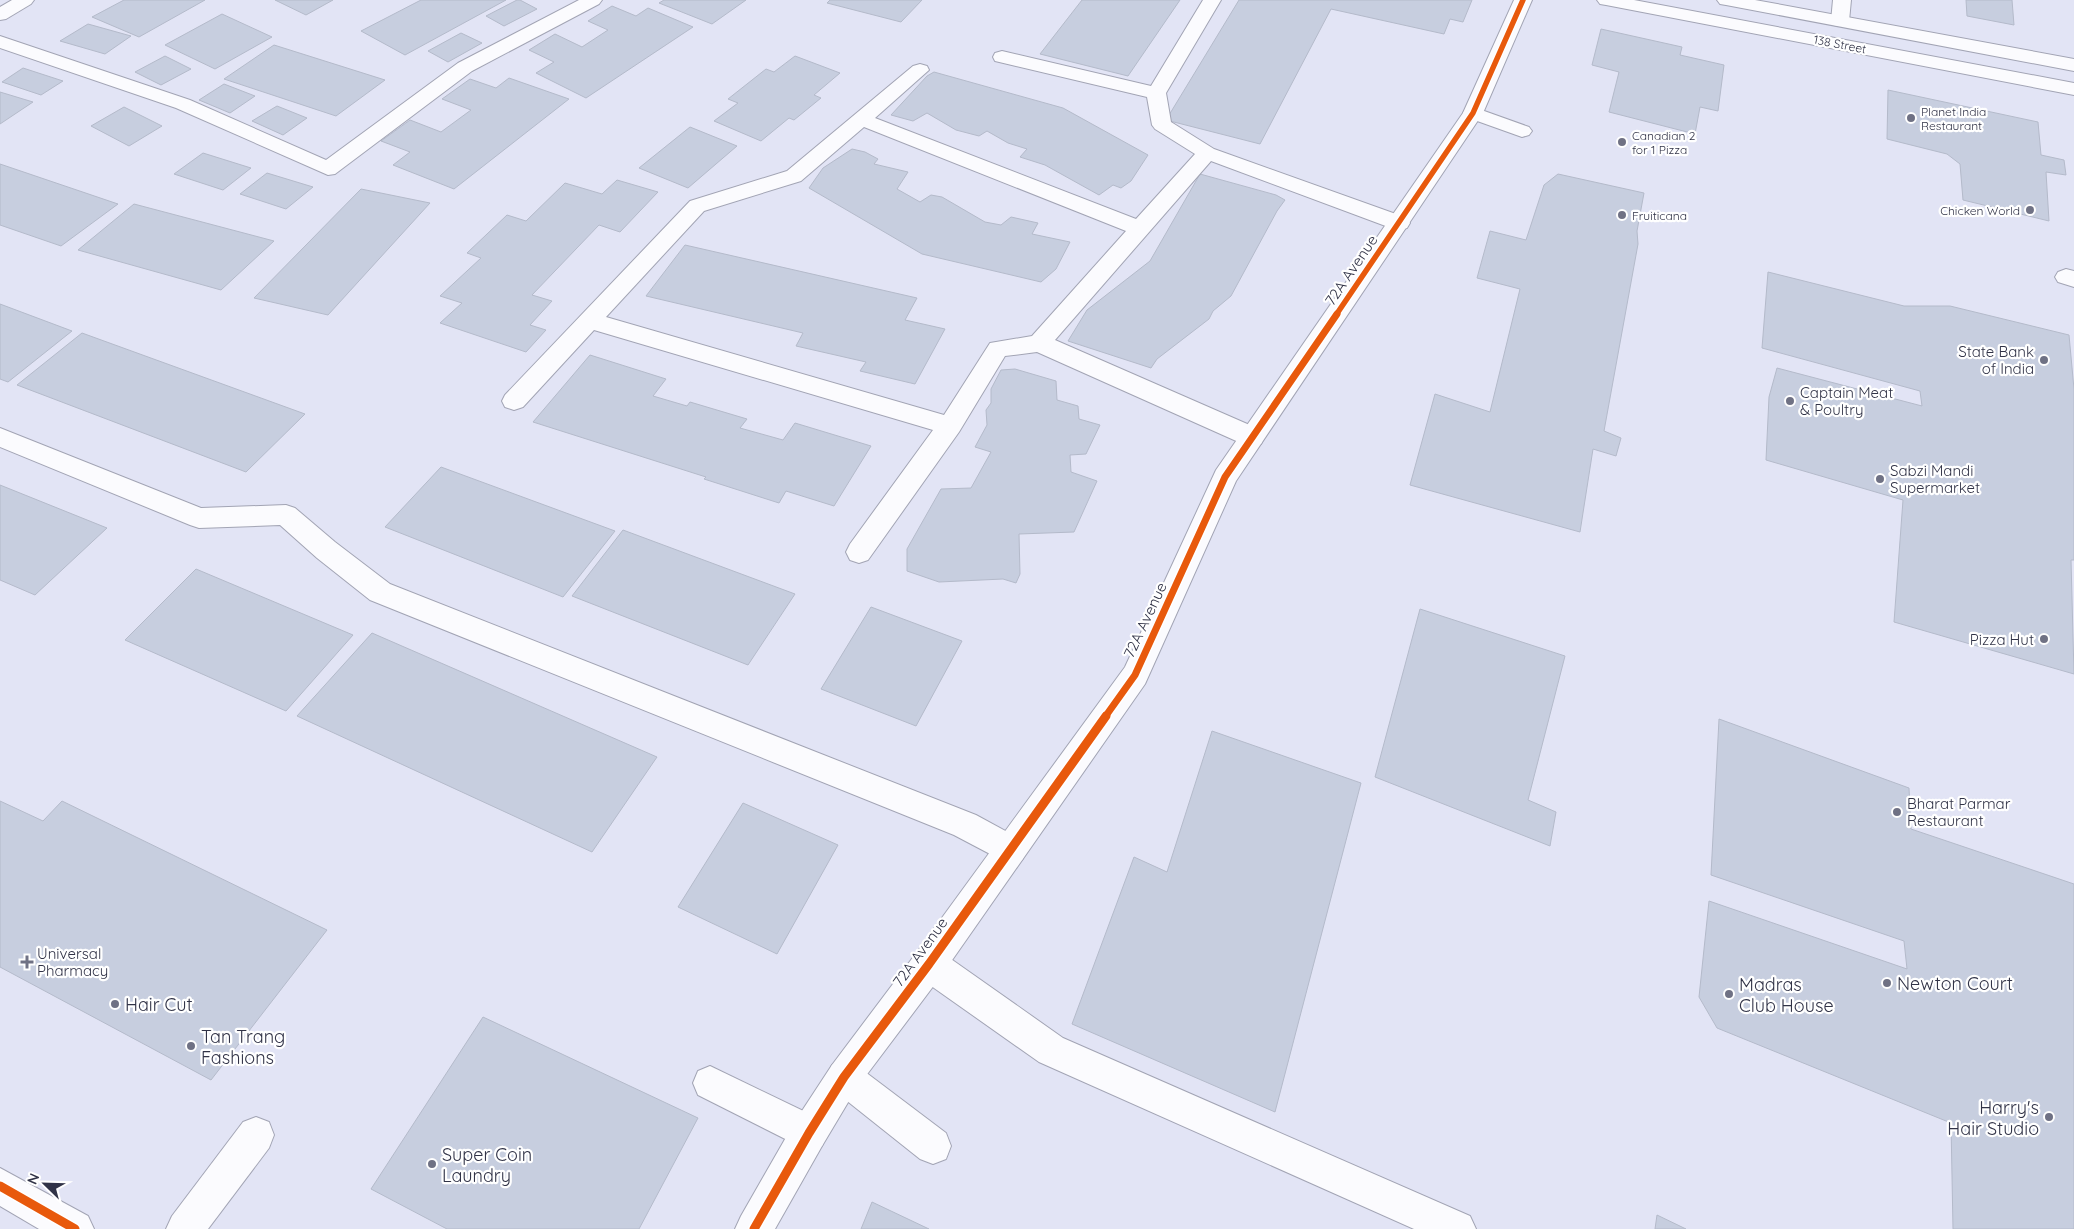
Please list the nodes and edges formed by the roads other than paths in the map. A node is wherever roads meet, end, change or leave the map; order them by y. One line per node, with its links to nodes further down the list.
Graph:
1 (26, 0): 8 (street)
2 (593, 0): 10 (street)
3 (1212, 0): 15 (street)
4 (1522, 0): 16 (street, 72A Avenue)
5 (1606, 0): 14 (street, 138 Street)
6 (1726, 0): 9 (street, 138 Street)
7 (1842, 0): 9 (street)
8 (0, 16)
9 (1840, 21): 12 (street, 138 Street)
10 (0, 42)
11 (1002, 57): 15 (street)
12 (2074, 65)
13 (920, 70): 17 (street)
14 (2074, 88)
15 (1156, 93): 19 (street)
16 (1474, 112): 18 (street); 20 (street, 72A Avenue)
17 (861, 119): 21 (street); 22 (street)
18 (1522, 131)
19 (1208, 153): 20 (street); 21 (street)
20 (1398, 223): 27 (street, 72A Avenue)
21 (1141, 229): 23 (street)
22 (588, 320): 24 (street); 25 (street)
23 (1039, 343): 25 (street); 27 (street)
24 (514, 401)
25 (950, 426): 28 (street)
26 (0, 437): 29 (street)
27 (1252, 437): 29 (street, 72A Avenue)
28 (859, 552)
29 (1011, 850): 30 (street, 72A Avenue)
30 (929, 964): 31 (street, 72A Avenue); 40 (street)
31 (844, 1077): 33 (street, 72A Avenue); 35 (street)
32 (710, 1083): 33 (street)
33 (809, 1133): 39 (street, 72A Avenue)
34 (256, 1135): 38 (street)
35 (933, 1146)
36 (0, 1186): 37 (street)
37 (75, 1229)
38 (185, 1229)
39 (754, 1229)
40 (1457, 1229)

